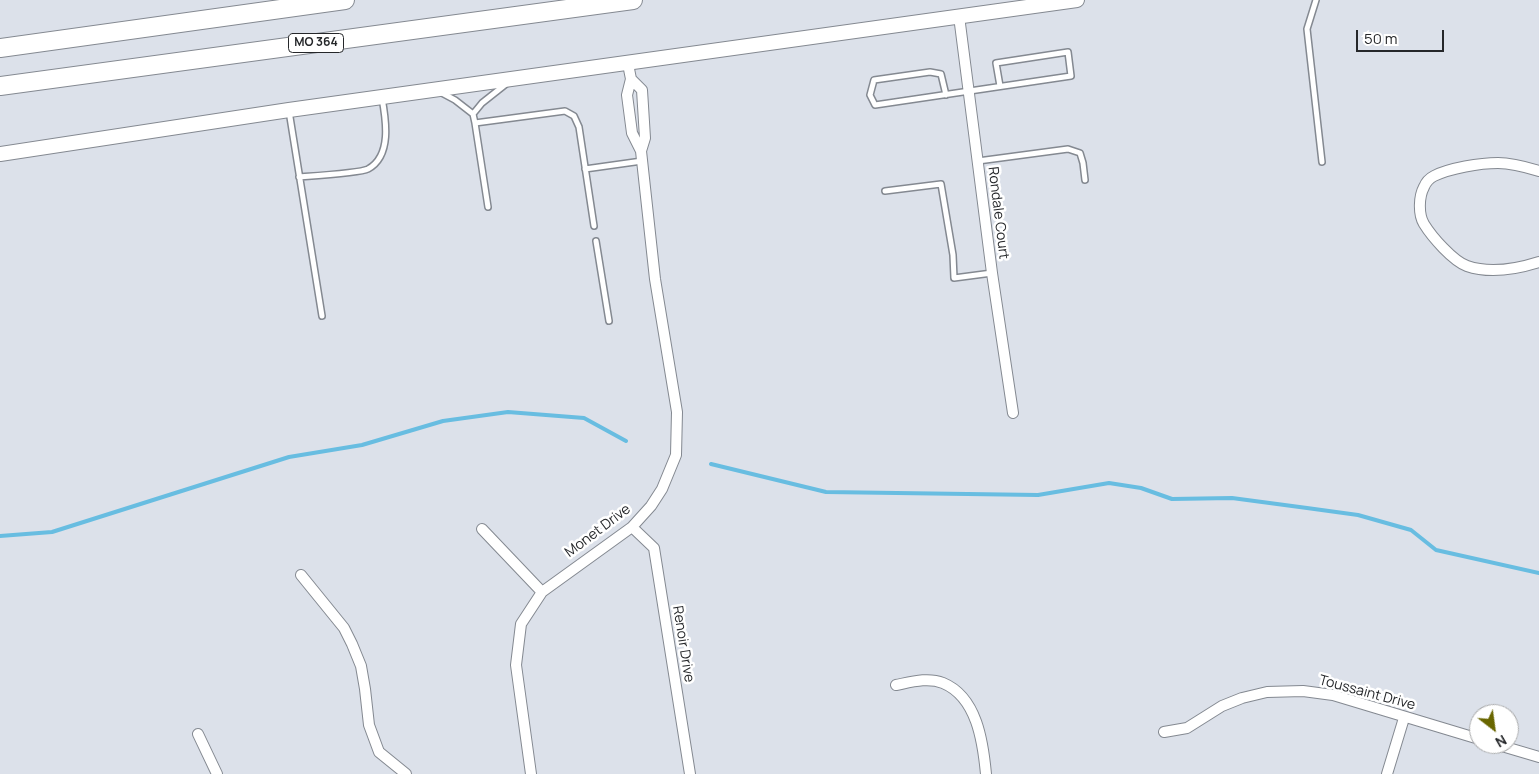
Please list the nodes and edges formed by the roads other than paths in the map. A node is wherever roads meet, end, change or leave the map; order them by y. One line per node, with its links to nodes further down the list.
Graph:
1 (345, 0): 6 (highway)
2 (632, 0): 10 (highway, MO 364)
3 (1077, 0): 5 (main road)
4 (1316, 0): 22 (lane)
5 (959, 16): 7 (main road); 13 (street, Rondale Court)
6 (0, 48)
7 (628, 64): 8 (street, Monet Drive); 9 (main road)
8 (631, 79): 20 (street, Monet Drive); 20 (street, Monet Drive)
9 (511, 80): 12 (main road); 17 (lane)
10 (0, 86)
11 (1000, 86): 11 (lane); 13 (lane)
12 (436, 90): 15 (main road); 17 (lane)
13 (968, 91): 14 (lane); 21 (street, Rondale Court)
14 (946, 95): 14 (lane)
15 (382, 98): 16 (main road); 25 (lane)
16 (289, 110): 19 (main road); 25 (lane)
17 (474, 114): 18 (lane)
18 (475, 123): 23 (lane); 28 (lane)
19 (0, 154)
20 (641, 156): 23 (lane); 36 (street, Monet Drive)
21 (978, 162): 26 (lane); 32 (street, Rondale Court)
22 (1322, 162)
23 (585, 169): 29 (lane)
24 (1539, 171): 31 (street)
25 (299, 177): 33 (lane)
26 (1085, 180)
27 (885, 191): 32 (lane)
28 (488, 207)
29 (594, 226)
30 (596, 241): 34 (lane)
31 (1539, 262)
32 (992, 273): 35 (street, Rondale Court)
33 (322, 316)
34 (608, 321)
35 (1013, 413)
36 (632, 527): 39 (street, Monet Drive); 50 (street, Renoir Drive)
37 (482, 529): 39 (street)
38 (301, 575): 48 (street)
39 (542, 592): 49 (street, Monet Drive)
40 (896, 685): 51 (street)
41 (1404, 718): 42 (street, Toussaint Drive); 44 (street, Toussaint Drive); 52 (street)
42 (1164, 732)
43 (198, 734): 47 (street)
44 (1469, 737)
45 (1519, 751): 46 (street)
46 (1539, 757)
47 (217, 774)
48 (406, 774)
49 (531, 774)
50 (690, 774)
51 (986, 774)
52 (1387, 774)

